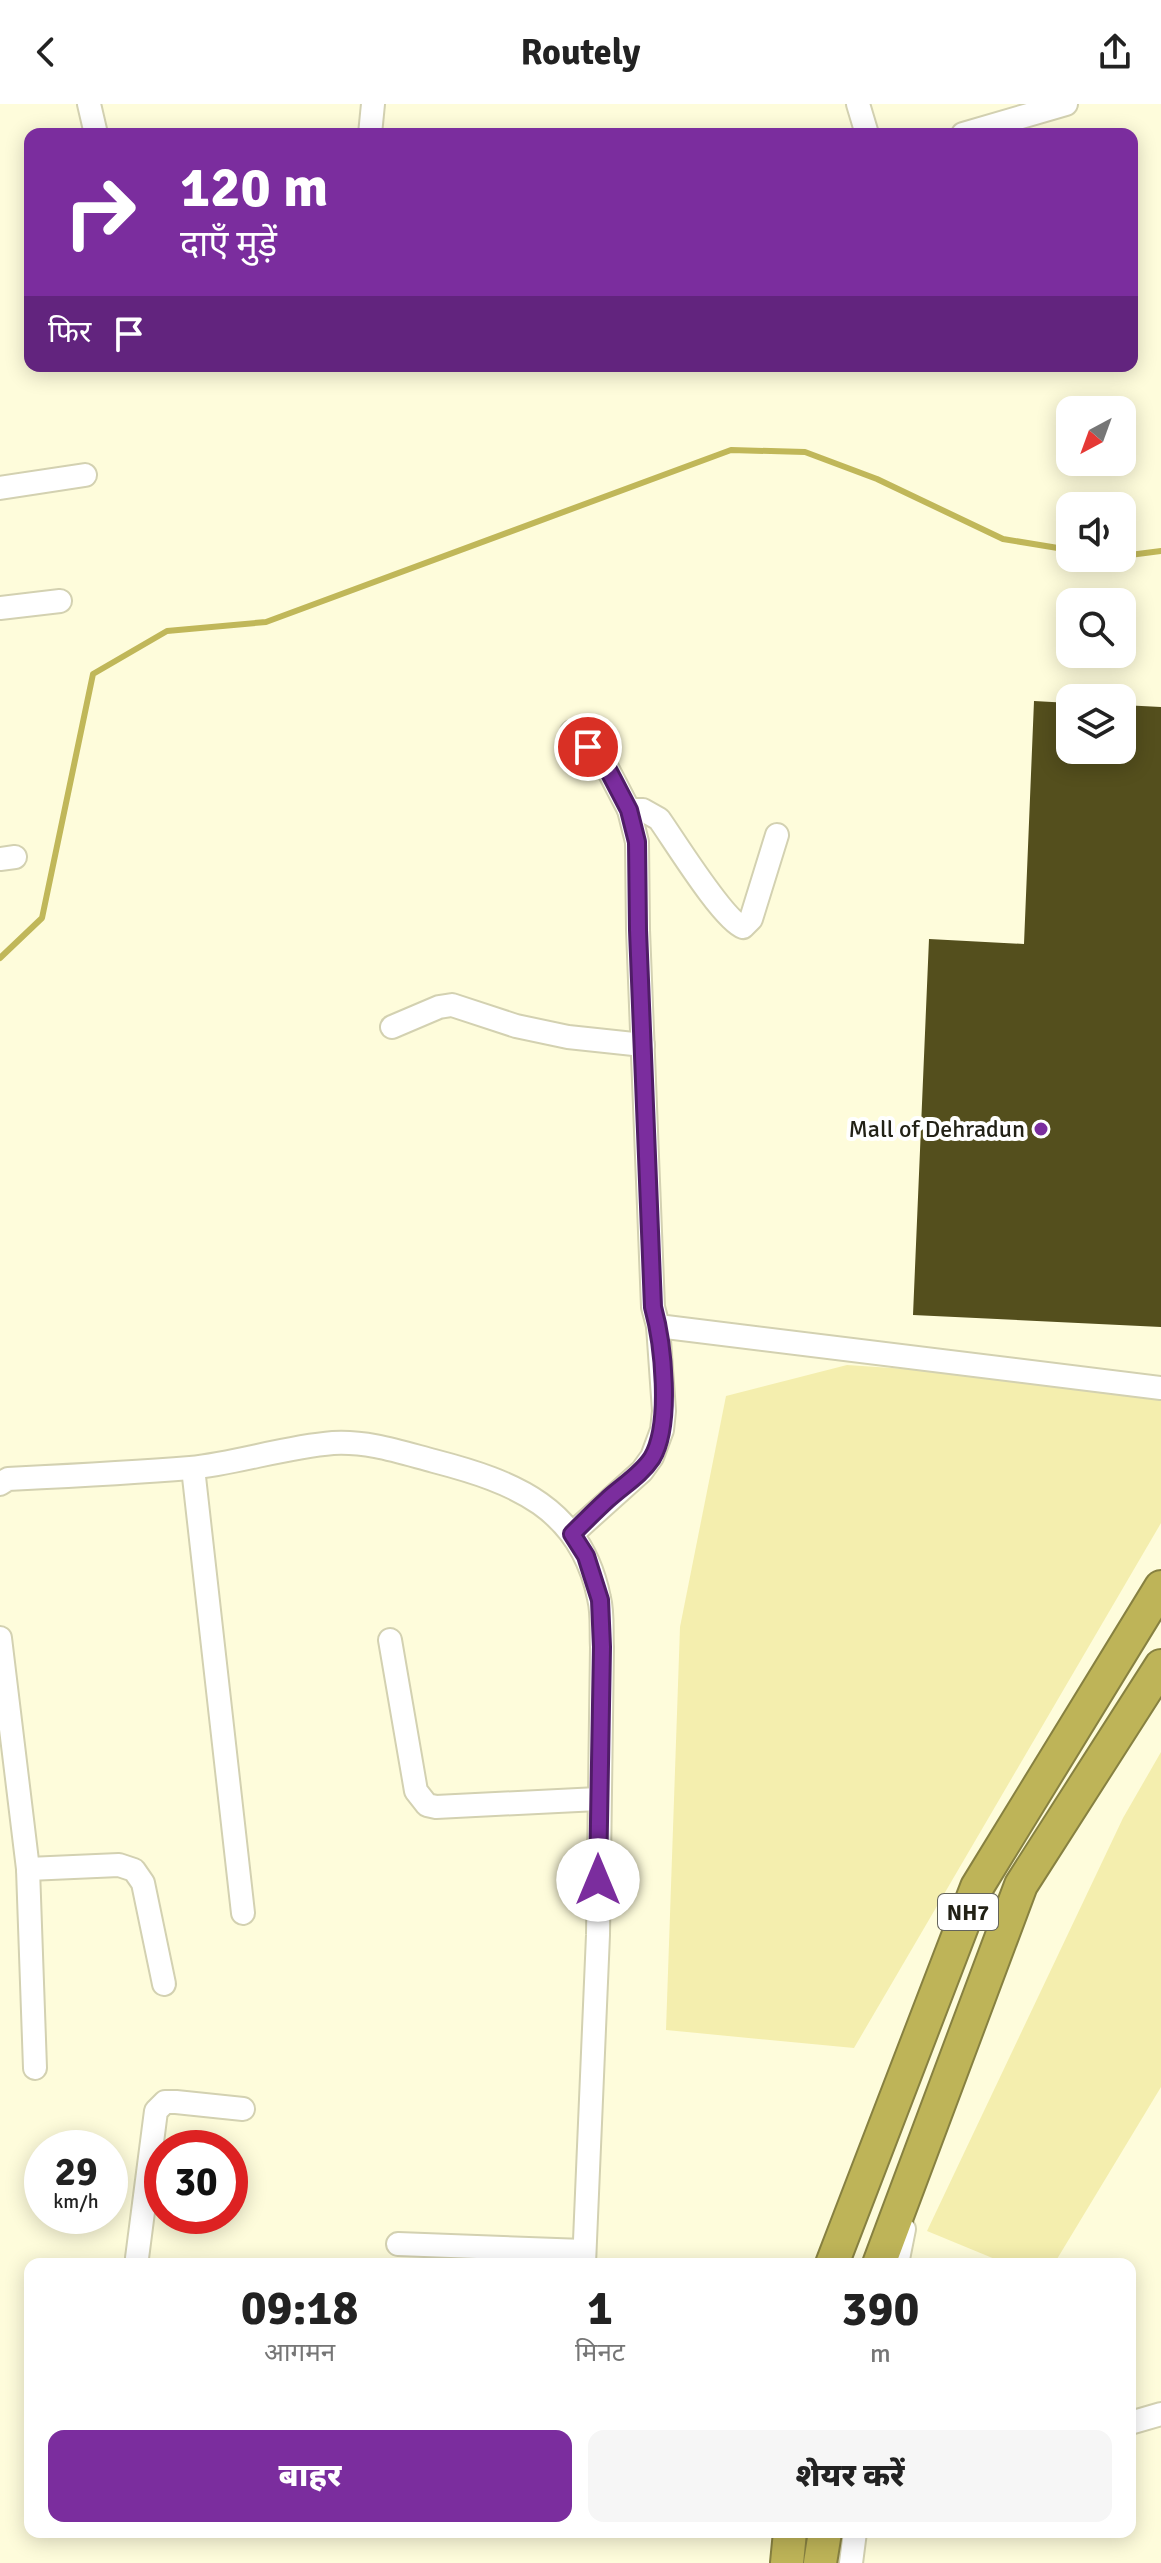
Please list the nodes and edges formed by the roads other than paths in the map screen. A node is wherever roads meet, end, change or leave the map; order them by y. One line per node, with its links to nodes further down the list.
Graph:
1 (89, 104): 6 (street)
2 (373, 104): 7 (street)
3 (858, 104): 8 (street)
4 (1066, 104): 5 (street)
5 (1038, 108): 9 (street)
6 (95, 128)
7 (371, 128)
8 (865, 128)
9 (980, 128)
10 (85, 475): 11 (street)
11 (0, 488)
12 (60, 601): 13 (street)
13 (0, 608)
14 (572, 732): 15 (street)
15 (629, 810): 16 (street); 18 (street)
16 (777, 835)
17 (392, 1027): 18 (street)
18 (643, 1045): 19 (street)
19 (658, 1326): 20 (street); 23 (street)
20 (1161, 1388)
21 (193, 1468): 22 (street); 23 (street); 30 (street)
22 (0, 1484)
23 (572, 1534): 28 (street)
24 (1161, 1587): 38 (highway, NH7)
25 (0, 1638): 29 (street)
26 (390, 1640): 28 (street)
27 (1161, 1666): 34 (highway, NH7)
28 (598, 1799): 36 (street)
29 (28, 1869): 31 (street); 32 (street)
30 (243, 1913)
31 (164, 1984)
32 (35, 2068)
33 (243, 2109): 37 (street)
34 (924, 2146): 39 (highway, NH7); 40 (street)
35 (398, 2244): 36 (street)
36 (584, 2257)
37 (137, 2258)
38 (834, 2258)
39 (881, 2258)
40 (898, 2258)
41 (1161, 2414): 42 (street)
42 (1136, 2421)
43 (789, 2538): 46 (highway)
44 (824, 2538): 47 (highway)
45 (854, 2538): 48 (street)
46 (787, 2563)
47 (820, 2563)
48 (851, 2563)

